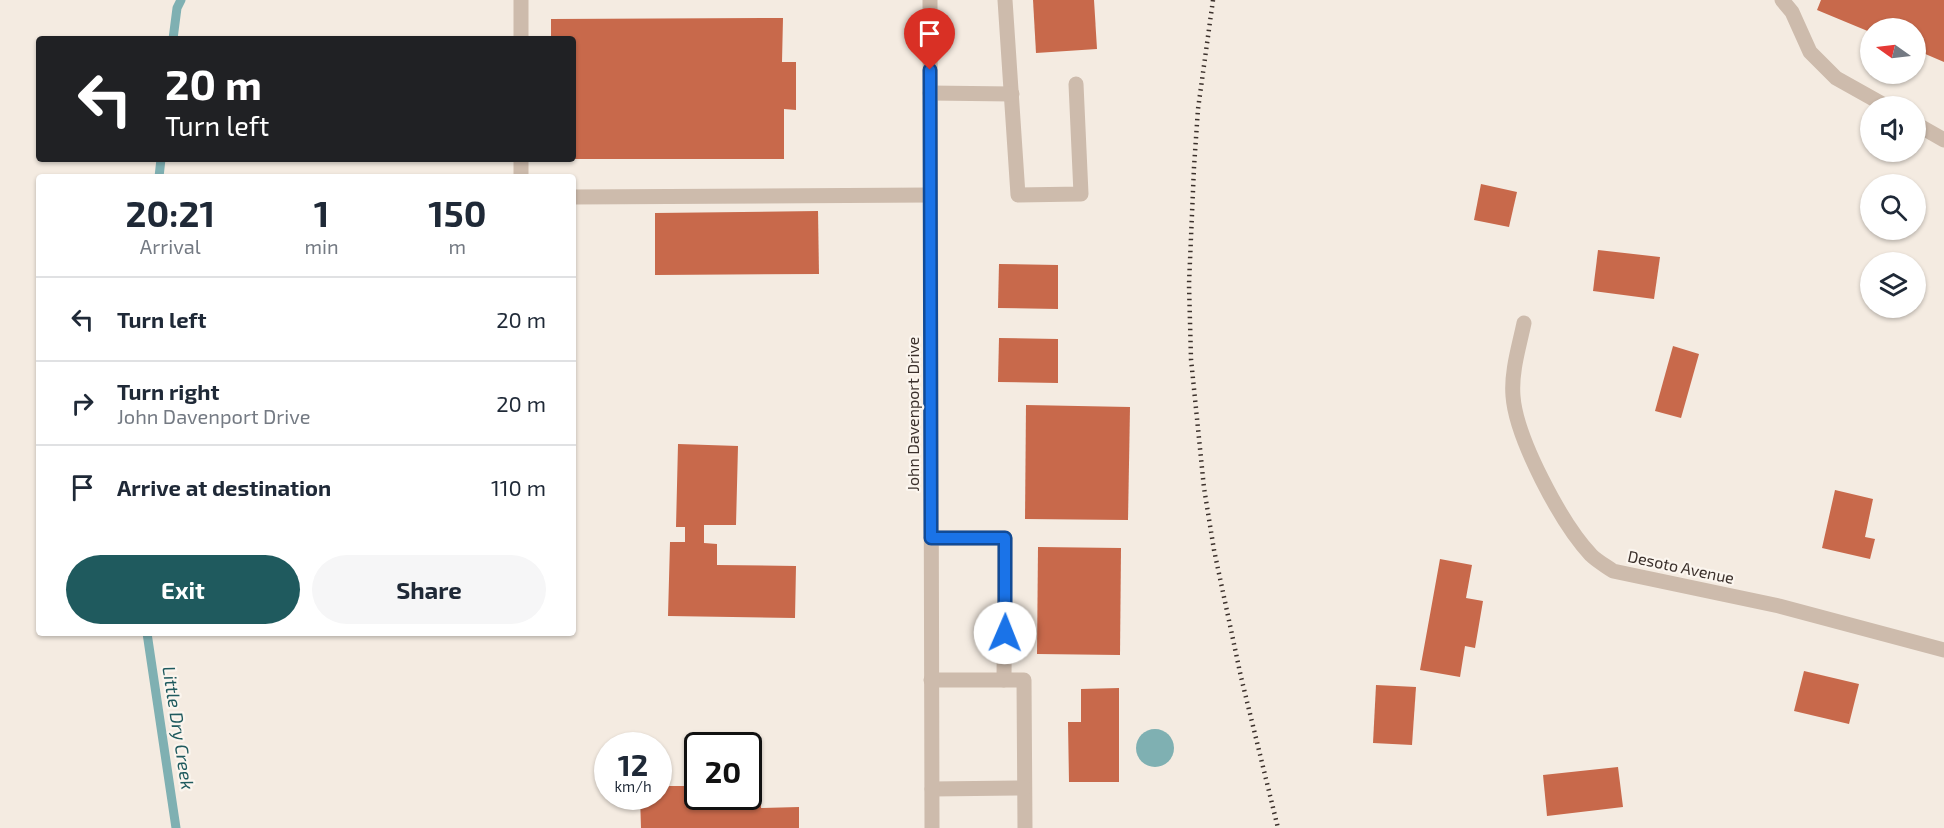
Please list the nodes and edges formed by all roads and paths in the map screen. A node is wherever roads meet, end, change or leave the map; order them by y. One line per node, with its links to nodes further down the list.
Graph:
1 (521, 0): 5 (street)
2 (930, 0): 7 (street, John Davenport Drive)
3 (1005, 0): 8 (street)
4 (1782, 0): 9 (street)
5 (521, 36)
6 (1076, 84): 8 (street)
7 (930, 93): 8 (street); 12 (street, John Davenport Drive)
8 (1012, 94)
9 (1868, 96)
10 (1926, 130): 11 (street)
11 (1944, 140)
12 (930, 195): 13 (street); 15 (street, John Davenport Drive)
13 (576, 197)
14 (1524, 323): 16 (street, Desoto Avenue)
15 (931, 538): 17 (street, John Davenport Drive); 18 (street)
16 (1944, 650)
17 (932, 680): 18 (street); 20 (street, John Davenport Drive)
18 (1004, 680): 19 (street)
19 (1024, 788): 20 (street); 22 (street)
20 (932, 789): 21 (street, John Davenport Drive)
21 (932, 828)
22 (1025, 828)

